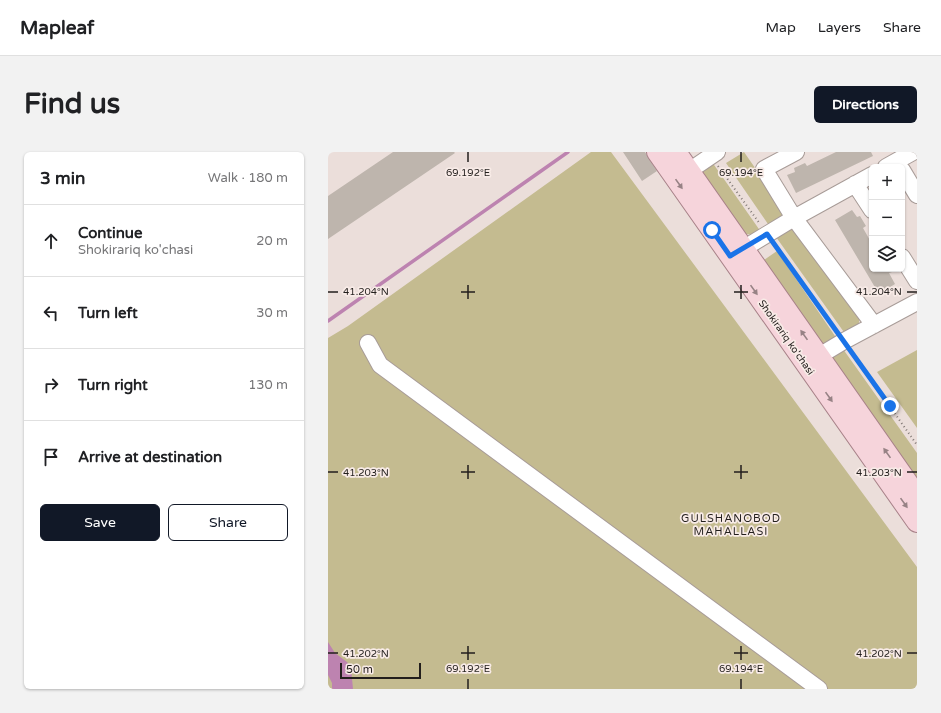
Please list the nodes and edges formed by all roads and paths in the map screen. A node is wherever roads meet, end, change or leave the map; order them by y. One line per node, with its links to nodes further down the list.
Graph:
1 (657, 152): 15 (main road, Shokirariq ko'chasi, one-way to 15)
2 (676, 152): 7 (main road, Shokirariq ko'chasi)
3 (796, 152): 13 (lane)
4 (913, 152): 6 (lane)
5 (714, 154): 7 (lane); 14 (path)
6 (895, 164)
7 (689, 171): 15 (main road, Shokirariq ko'chasi)
8 (869, 177): 10 (lane)
9 (905, 178): 11 (lane)
10 (855, 184): 12 (lane); 13 (lane)
11 (917, 195)
12 (869, 205)
13 (794, 218): 14 (lane); 19 (lane)
14 (767, 234): 15 (lane); 20 (path)
15 (737, 252): 22 (main road, Shokirariq ko'chasi)
16 (905, 262): 17 (lane)
17 (917, 281)
18 (917, 302): 19 (lane)
19 (874, 325): 20 (lane)
20 (844, 341): 22 (lane); 23 (path)
21 (368, 343): 26 (lane)
22 (812, 360): 24 (main road, Shokirariq ko'chasi, one-way to 22); 25 (main road, Shokirariq ko'chasi, one-way to 25)
23 (917, 445)
24 (917, 496)
25 (917, 522)
26 (819, 689)

